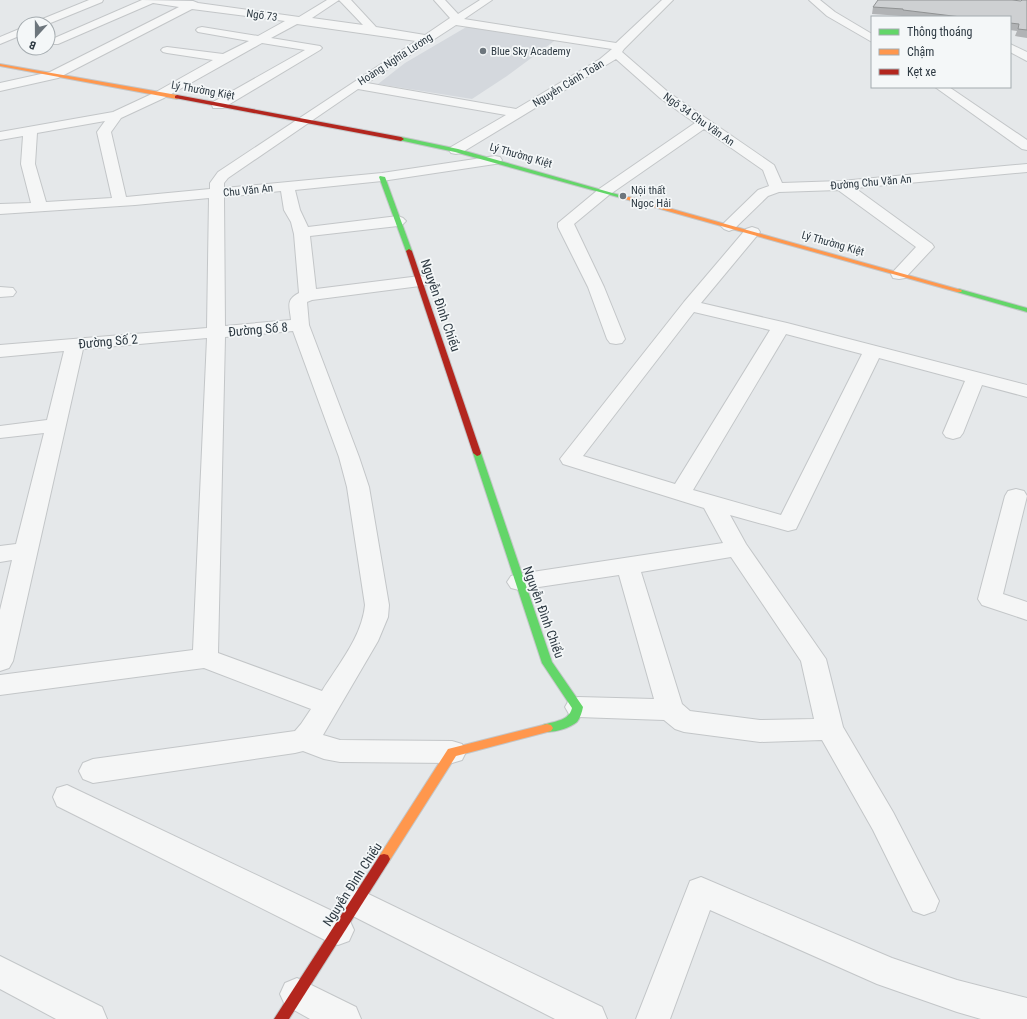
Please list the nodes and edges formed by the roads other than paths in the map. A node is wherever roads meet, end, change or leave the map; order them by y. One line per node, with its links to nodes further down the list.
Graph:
1 (98, 0): 10 (street)
2 (152, 0): 9 (street, Ngõ 73); 17 (street)
3 (334, 0): 11 (street)
4 (344, 0): 14 (street)
5 (439, 0): 12 (street)
6 (487, 0): 12 (street, Hoàng Nghĩa Lương)
7 (668, 0): 27 (street, Nguyễn Cảnh Toàn)
8 (814, 0): 16 (street)
9 (196, 3): 11 (street, Ngõ 73); 25 (street)
10 (56, 17)
11 (298, 20): 14 (street, Ngõ 73); 18 (street)
12 (455, 20): 19 (street, Hoàng Nghĩa Lương); 27 (street)
13 (202, 30): 18 (street)
14 (372, 30): 19 (street, Ngõ 73)
15 (16, 37): 20 (street)
16 (871, 38)
17 (56, 39)
18 (261, 39): 29 (street); 36 (street)
19 (426, 39): 32 (street, Hoàng Nghĩa Lương)
20 (0, 41)
21 (56, 42): 25 (street)
22 (1027, 45): 23 (street)
23 (1011, 46)
24 (1011, 47): 28 (street)
25 (101, 50): 31 (street)
26 (167, 50): 29 (street)
27 (617, 50): 37 (street, Nguyễn Cảnh Toàn); 40 (street, Ngõ 34 Chu Văn An)
28 (1027, 57)
29 (224, 58): 35 (street)
30 (0, 64): 31 (street, Lý Thường Kiệt)
31 (54, 75): 33 (street); 35 (street, Lý Thường Kiệt)
32 (356, 85): 37 (street); 39 (street, Hoàng Nghĩa Lương)
33 (0, 87)
34 (943, 88): 43 (street)
35 (160, 95): 36 (street, Lý Thường Kiệt); 38 (street)
36 (218, 105): 39 (street, Lý Thường Kiệt)
37 (518, 114): 44 (street, Nguyễn Cảnh Toàn)
38 (116, 115): 41 (street); 53 (street)
39 (304, 120): 44 (street, Lý Thường Kiệt); 52 (street, Hoàng Nghĩa Lương)
40 (703, 123): 50 (street, Ngõ 34 Chu Văn An); 51 (street)
41 (30, 131): 42 (street); 54 (street)
42 (0, 136)
43 (1027, 146)
44 (456, 150): 45 (street, Lý Thường Kiệt)
45 (495, 160): 47 (street, Chu Văn An); 51 (street, Lý Thường Kiệt)
46 (1027, 168): 48 (street, Đường Chu Văn An)
47 (382, 177): 49 (street, Chu Văn An); 56 (street, Nguyễn Đình Chiểu)
48 (841, 185): 50 (street, Đường Chu Văn An); 60 (street)
49 (287, 187): 52 (street, Chu Văn An); 59 (street)
50 (777, 188): 57 (street, Đường Chu Văn An)
51 (604, 192): 57 (street, Lý Thường Kiệt); 68 (street)
52 (217, 194): 53 (street, Chu Văn An); 67 (street, Hoàng Nghĩa Lương)
53 (120, 202): 54 (street, Chu Văn An)
54 (40, 207): 55 (street, Chu Văn An)
55 (0, 209)
56 (398, 221): 59 (street); 61 (street, Nguyễn Đình Chiểu)
57 (729, 226): 58 (street, Lý Thường Kiệt)
58 (752, 232): 60 (street, Lý Thường Kiệt); 63 (street)
59 (302, 234): 62 (street)
60 (898, 274): 64 (street, Lý Thường Kiệt)
61 (420, 281): 62 (street); 84 (street, Nguyễn Đình Chiểu)
62 (308, 294): 65 (street)
63 (690, 306): 66 (street); 77 (street)
64 (1027, 310)
65 (300, 325): 67 (street, Đường Số 8); 89 (street)
66 (781, 327): 71 (street); 77 (street)
67 (216, 332): 69 (street, Đường Số 2); 86 (street, Hoàng Nghĩa Lương)
68 (616, 339)
69 (75, 344): 70 (street, Đường Số 2); 74 (street)
70 (0, 351)
71 (873, 351): 72 (street); 79 (street)
72 (976, 378): 73 (street); 76 (street)
73 (1027, 391)
74 (56, 425): 75 (street); 81 (street)
75 (0, 432)
76 (952, 433)
77 (680, 492): 79 (street)
78 (1016, 496): 85 (street)
79 (712, 502): 80 (street)
80 (737, 548): 83 (street); 92 (street)
81 (26, 551): 82 (street); 87 (street)
82 (0, 554)
83 (628, 566): 84 (street); 91 (street)
84 (519, 582): 90 (street, Nguyễn Đình Chiểu)
85 (1027, 611)
86 (205, 658): 88 (street); 89 (street)
87 (0, 661)
88 (0, 685)
89 (327, 704): 93 (street)
90 (578, 707): 91 (street); 94 (street)
91 (670, 710): 92 (street)
92 (830, 729): 97 (street)
93 (304, 739): 94 (street); 95 (street)
94 (452, 752): 98 (street, Nguyễn Đình Chiểu)
95 (93, 771)
96 (67, 797): 99 (street)
97 (924, 901)
98 (356, 902): 99 (street, Nguyễn Đình Chiểu); 105 (street)
99 (338, 930): 101 (street, Nguyễn Đình Chiểu)
100 (0, 972): 103 (street)
101 (289, 1006): 104 (street)
102 (1027, 1015): 106 (street)
103 (90, 1019)
104 (344, 1019)
105 (590, 1019)
106 (653, 1019)

